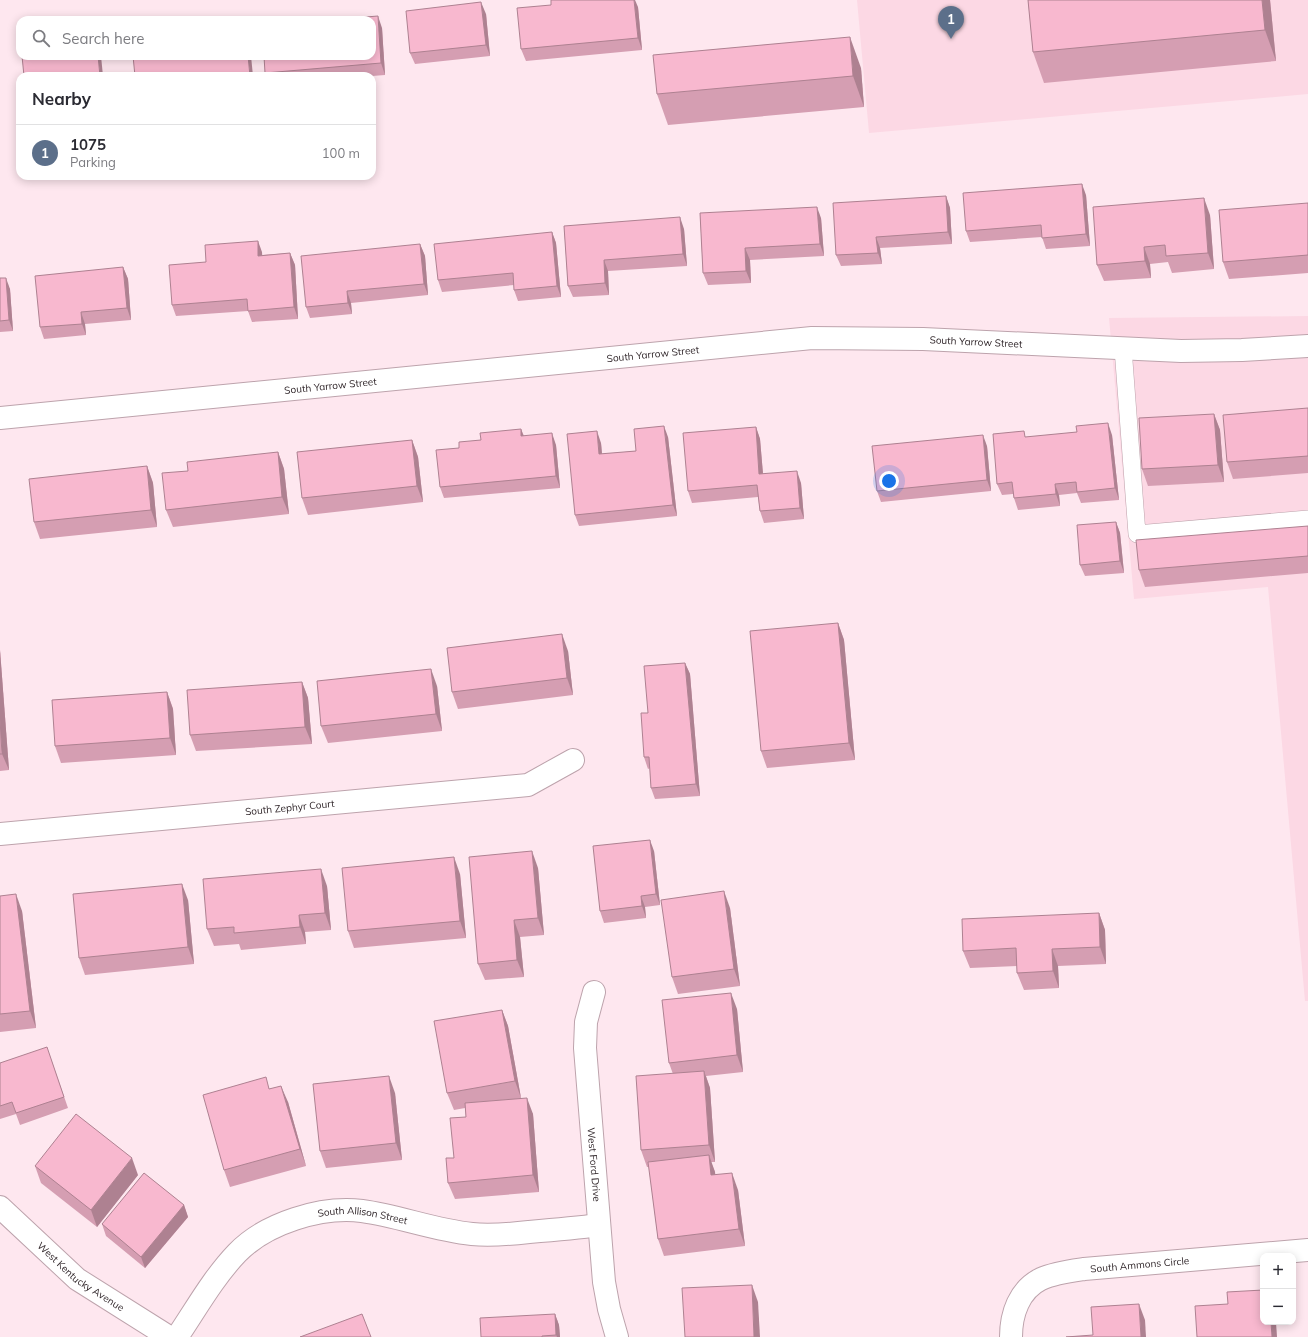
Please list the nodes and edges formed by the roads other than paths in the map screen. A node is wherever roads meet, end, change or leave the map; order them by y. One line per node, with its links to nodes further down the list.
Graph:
1 (1308, 346): 2 (street, South Yarrow Street)
2 (1122, 348): 3 (street, South Yarrow Street); 4 (lane)
3 (0, 418)
4 (1308, 519)
5 (573, 760): 6 (street, South Zephyr Court)
6 (0, 834)
7 (594, 992): 9 (street, West Ford Drive)
8 (0, 1207): 11 (street, West Kentucky Avenue)
9 (599, 1225): 12 (street, South Allison Street); 13 (street, West Ford Drive)
10 (1308, 1250): 14 (street, South Ammons Circle)
11 (169, 1337)
12 (177, 1337)
13 (617, 1337)
14 (1011, 1337)

